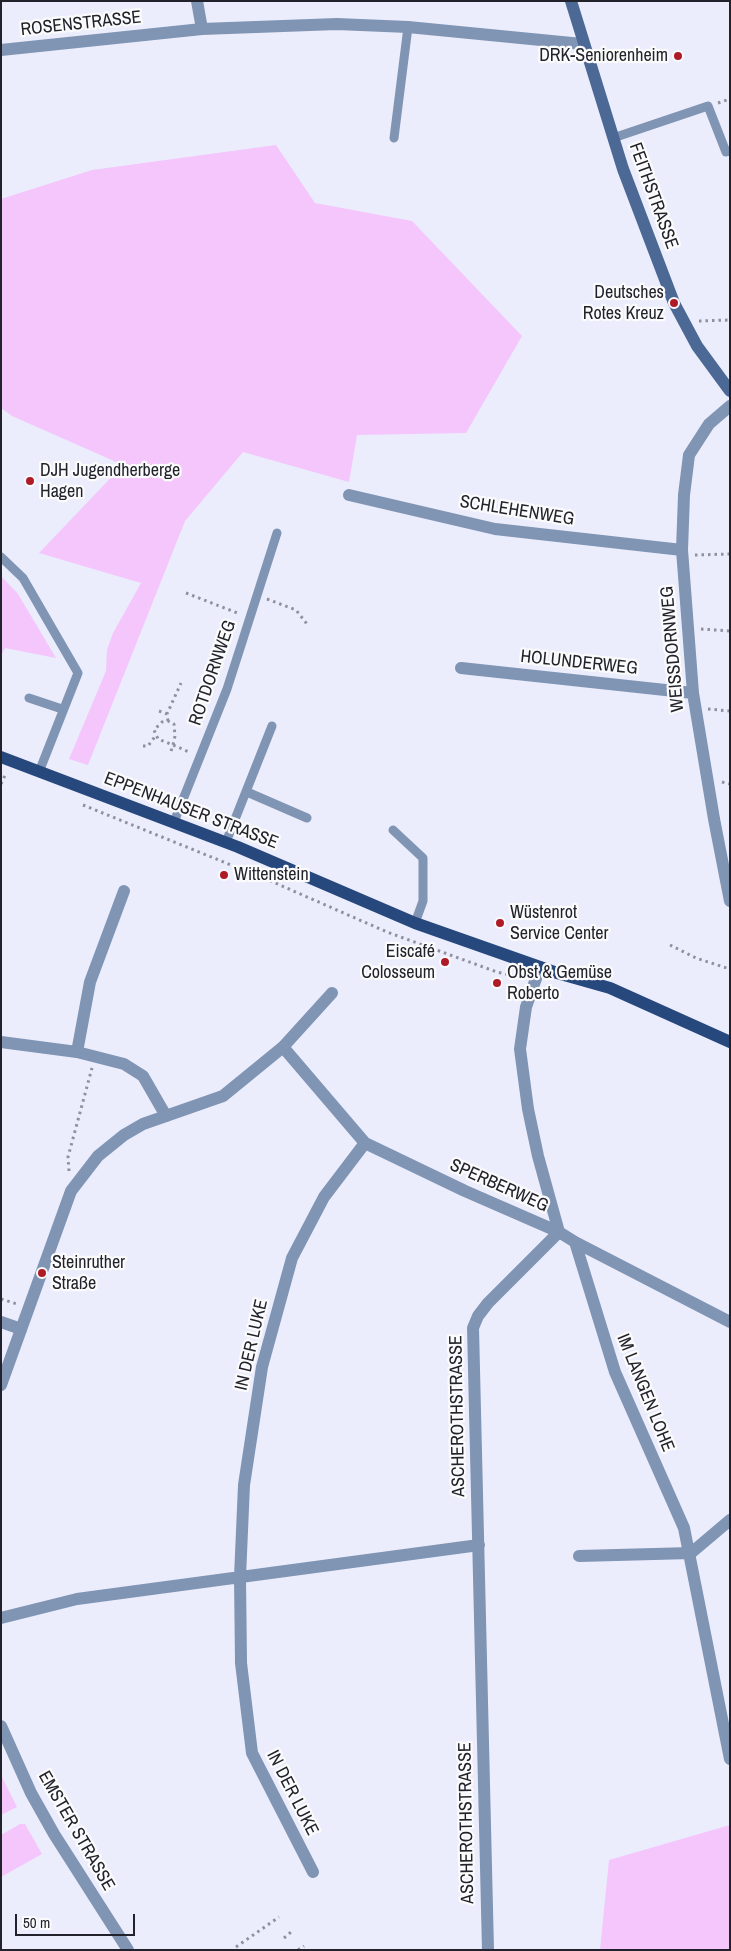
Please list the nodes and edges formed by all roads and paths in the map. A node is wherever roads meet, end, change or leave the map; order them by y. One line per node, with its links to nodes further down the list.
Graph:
1 (197, 1): 4 (street)
2 (571, 1): 5 (main road, FEITHSTRASSE)
3 (408, 27): 4 (street, ROSENSTRASSE); 5 (street, ROSENSTRASSE); 7 (lane)
4 (202, 29): 6 (street, ROSENSTRASSE)
5 (582, 44): 8 (main road, FEITHSTRASSE)
6 (1, 50)
7 (394, 138)
8 (613, 138): 9 (lane); 11 (main road, FEITHSTRASSE)
9 (730, 151)
10 (730, 320): 11 (path)
11 (684, 321): 12 (main road, FEITHSTRASSE)
12 (730, 391)
13 (730, 406): 16 (street, WEISSDORNWEG)
14 (349, 495): 16 (street, SCHLEHENWEG)
15 (277, 533): 20 (lane, ROTDORNWEG)
16 (682, 552): 17 (path); 23 (street, WEISSDORNWEG)
17 (730, 554)
18 (1, 556): 30 (lane)
19 (186, 593): 21 (path)
20 (256, 597): 21 (lane, ROTDORNWEG); 22 (path)
21 (250, 618): 40 (lane, ROTDORNWEG)
22 (307, 624)
23 (688, 628): 24 (path); 27 (street, WEISSDORNWEG)
24 (730, 631)
25 (461, 668): 27 (street, HOLUNDERWEG)
26 (180, 683): 33 (path)
27 (693, 693): 29 (street, WEISSDORNWEG)
28 (29, 698): 30 (lane)
29 (696, 708): 32 (path); 49 (street, WEISSDORNWEG)
30 (62, 709): 42 (lane)
31 (159, 711): 33 (path)
32 (730, 711)
33 (167, 714): 34 (path)
34 (168, 721): 36 (path); 37 (path)
35 (272, 726): 43 (lane)
36 (156, 735): 37 (path); 38 (path)
37 (173, 745): 39 (path); 40 (path)
38 (143, 746)
39 (171, 751)
40 (201, 757): 45 (lane, ROTDORNWEG)
41 (1, 758): 42 (main road, EPPENHAUSER STRASSE)
42 (39, 772): 45 (main road, EPPENHAUSER STRASSE)
43 (246, 792): 44 (lane); 47 (lane)
44 (307, 818)
45 (174, 822): 47 (main road, EPPENHAUSER STRASSE)
46 (393, 830): 50 (lane)
47 (226, 842): 50 (main road, EPPENHAUSER STRASSE)
48 (124, 891): 58 (street)
49 (730, 901)
50 (415, 923): 52 (main road, EPPENHAUSER STRASSE)
51 (670, 945): 53 (path)
52 (540, 967): 56 (main road, EPPENHAUSER STRASSE); 63 (street)
53 (730, 969)
54 (332, 993): 57 (street)
55 (1, 1042): 58 (street)
56 (730, 1042)
57 (283, 1047): 60 (street); 61 (street, SPERBERWEG)
58 (77, 1052): 59 (street)
59 (95, 1056): 60 (street); 62 (path)
60 (166, 1116): 62 (street)
61 (364, 1143): 63 (street, SPERBERWEG); 73 (street, IN DER LUKE)
62 (71, 1191): 67 (street)
63 (559, 1232): 64 (street, SPERBERWEG); 70 (street, ASCHEROTHSTRASSE)
64 (575, 1242): 66 (street, SPERBERWEG); 71 (street, IM LANGEN LOHE)
65 (1, 1322): 67 (street)
66 (730, 1322)
67 (21, 1329): 68 (street)
68 (1, 1385)
69 (730, 1520): 71 (street)
70 (479, 1545): 73 (street); 85 (street, ASCHEROTHSTRASSE)
71 (690, 1553): 72 (street); 76 (street, IM LANGEN LOHE)
72 (579, 1556)
73 (240, 1577): 74 (street); 77 (street, IN DER LUKE)
74 (1, 1618)
75 (1, 1726): 83 (street, EMSTER STRASSE)
76 (730, 1759)
77 (313, 1872)
78 (278, 1918): 82 (path)
79 (292, 1932): 80 (path)
80 (284, 1938)
81 (304, 1946): 84 (path)
82 (236, 1947)
83 (128, 1950)
84 (298, 1950)
85 (488, 1950)

